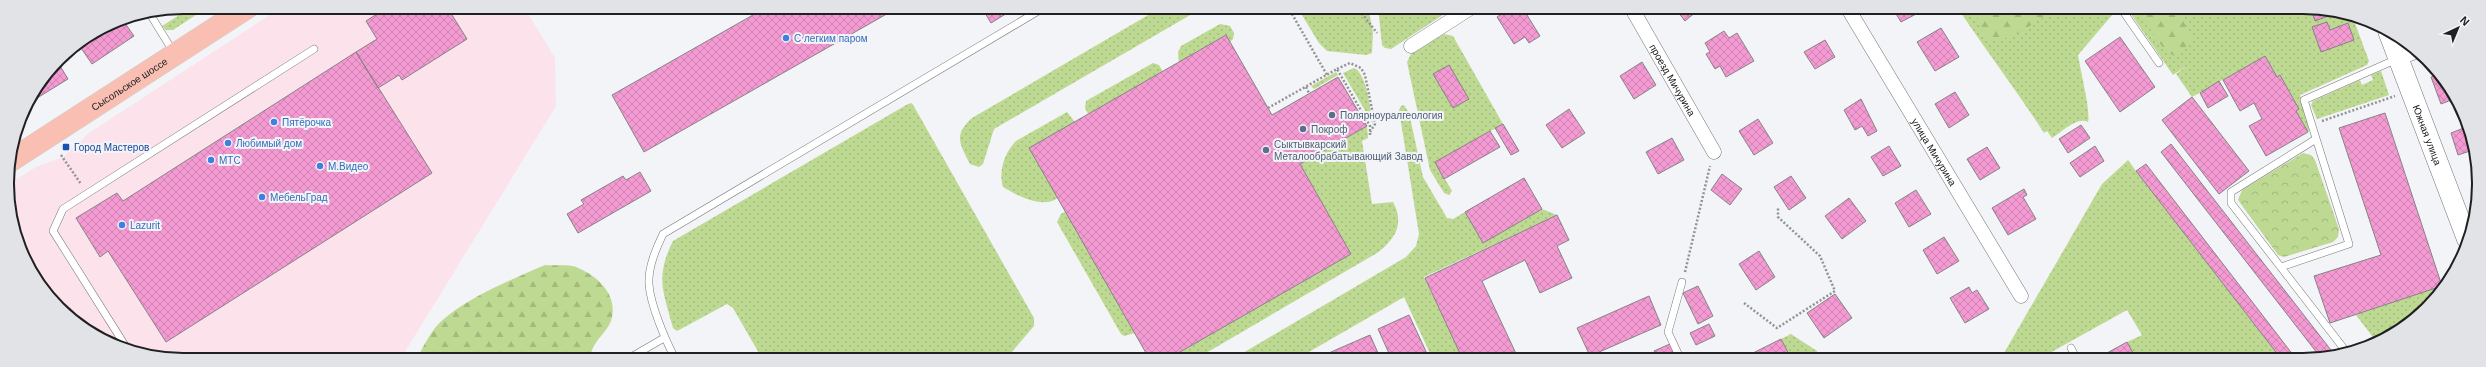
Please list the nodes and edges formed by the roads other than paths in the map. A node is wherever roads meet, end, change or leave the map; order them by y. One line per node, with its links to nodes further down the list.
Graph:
1 (237, 14): 11 (main road, Сысольское шоссе)
2 (1033, 14): 21 (lane)
3 (1461, 14): 9 (street)
4 (1635, 14): 15 (street, проезд Мичурина)
5 (1851, 14): 20 (street, улица Мичурина)
6 (2125, 14): 13 (lane)
7 (152, 17): 11 (lane)
8 (2398, 44): 12 (street, Южная улица)
9 (1411, 46)
10 (314, 49): 22 (lane)
11 (175, 54): 16 (main road, Сысольское шоссе)
12 (2407, 55): 14 (lane); 17 (street, Южная улица)
13 (2159, 63)
14 (2316, 139): 18 (lane); 18 (lane)
15 (1714, 152)
16 (16, 157)
17 (2465, 232)
18 (2281, 267): 24 (lane)
19 (1682, 282): 27 (lane)
20 (2021, 296)
21 (664, 338): 25 (lane); 26 (lane)
22 (122, 341)
23 (2071, 348): 28 (lane)
24 (2343, 348)
25 (638, 353)
26 (672, 353)
27 (1678, 353)
28 (2074, 353)

